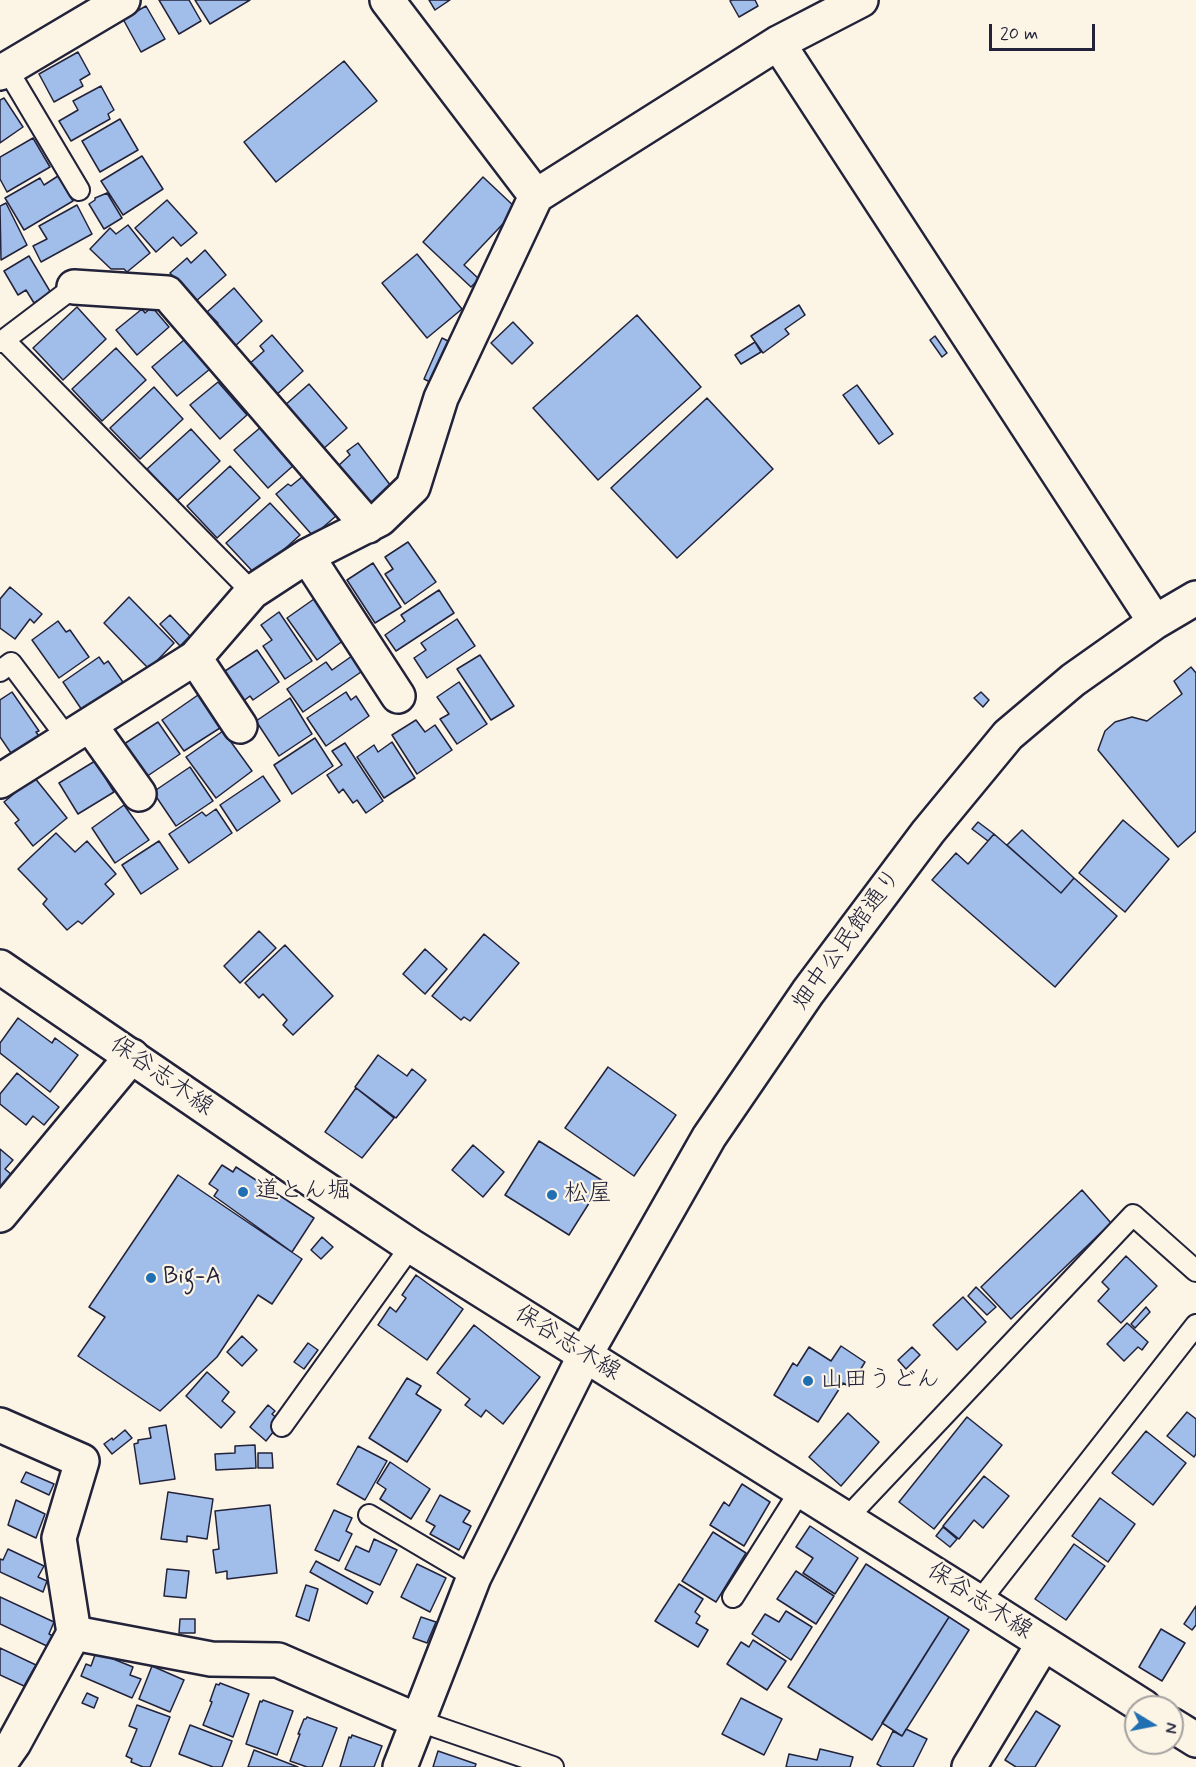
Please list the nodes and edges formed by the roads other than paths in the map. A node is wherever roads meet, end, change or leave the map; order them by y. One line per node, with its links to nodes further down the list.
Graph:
1 (123, 0): 5 (street)
2 (387, 0): 7 (street)
3 (861, 0): 4 (street)
4 (778, 43): 7 (street); 14 (street)
5 (3, 71): 6 (lane)
6 (79, 190)
7 (537, 196): 10 (street)
8 (74, 287): 9 (lane); 10 (street)
9 (2, 341): 12 (lane)
10 (368, 526): 11 (street)
11 (307, 556): 12 (street); 17 (street)
12 (252, 592): 15 (street)
13 (1196, 598): 14 (street, 畑中公民館通り)
14 (1155, 622): 28 (street, 畑中公民館通り)
15 (195, 658): 18 (street); 19 (street)
16 (0, 671): 19 (lane)
17 (398, 696)
18 (240, 726)
19 (79, 732): 20 (street); 21 (street)
20 (0, 781)
21 (139, 794)
22 (0, 967): 23 (street, 保谷志木線)
23 (132, 1056): 24 (street); 25 (street, 保谷志木線)
24 (0, 1215)
25 (411, 1246): 28 (street, 保谷志木線); 30 (lane)
26 (1196, 1272): 33 (lane)
27 (1196, 1325): 36 (lane)
28 (585, 1355): 31 (street, 保谷志木線); 34 (street, 畑中公民館通り)
29 (0, 1425): 37 (street)
30 (282, 1426)
31 (800, 1491): 33 (street, 保谷志木線); 35 (lane)
32 (369, 1515): 34 (lane)
33 (846, 1519): 36 (street, 保谷志木線)
34 (474, 1577): 40 (street, 畑中公民館通り)
35 (733, 1597)
36 (979, 1602): 38 (street, 保谷志木線)
37 (74, 1633): 40 (street); 41 (street)
38 (1043, 1644): 39 (street, 保谷志木線); 44 (street)
39 (1125, 1695)
40 (416, 1720): 42 (street, 畑中公民館通り); 43 (lane)
41 (4, 1748)
42 (400, 1767)
43 (553, 1767)
44 (969, 1767)

